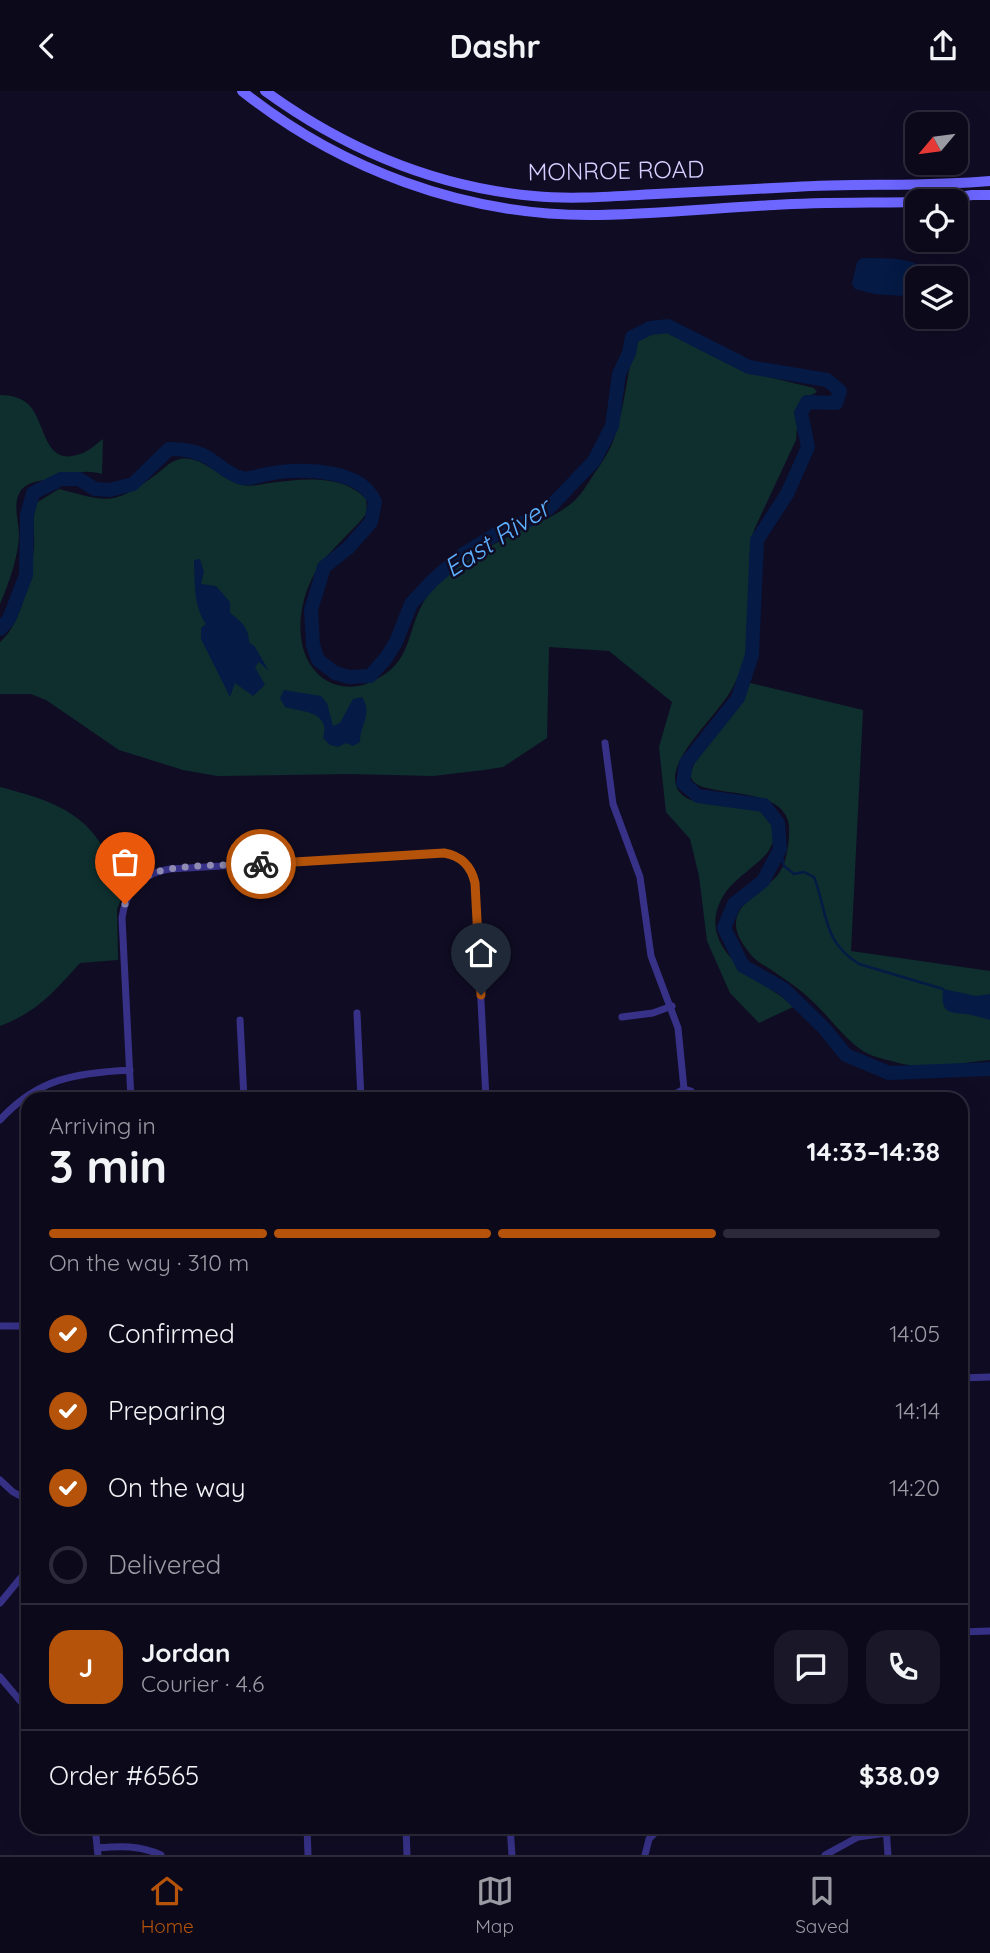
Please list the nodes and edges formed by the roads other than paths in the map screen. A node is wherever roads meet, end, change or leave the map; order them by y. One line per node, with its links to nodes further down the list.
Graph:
1 (242, 91): 6 (main road, MONROE ROAD)
2 (265, 91): 3 (main road, MONROE ROAD)
3 (990, 181)
4 (990, 195): 5 (main road)
5 (968, 196)
6 (905, 202)
7 (605, 743): 8 (street)
8 (672, 1006): 10 (street); 13 (street)
9 (356, 1013): 17 (street)
10 (622, 1017)
11 (240, 1020): 16 (street)
12 (130, 1070): 14 (street); 15 (street); 18 (street)
13 (684, 1089): 19 (street); 20 (street)
14 (35, 1092)
15 (131, 1092)
16 (244, 1092)
17 (361, 1092)
18 (486, 1092)
19 (679, 1092)
20 (692, 1092)
21 (21, 1100): 22 (street)
22 (0, 1120)
23 (0, 1326): 24 (street)
24 (21, 1326)
25 (990, 1377): 26 (street)
26 (968, 1378)
27 (0, 1480): 28 (street)
28 (21, 1496)
29 (21, 1578): 30 (street)
30 (0, 1603)
31 (990, 1631): 32 (street)
32 (968, 1632)
33 (0, 1677): 34 (street)
34 (21, 1702)
35 (96, 1834): 42 (street)
36 (307, 1834): 44 (street)
37 (406, 1834): 45 (street)
38 (510, 1834): 46 (street)
39 (654, 1834): 47 (street)
40 (870, 1834): 48 (street)
41 (886, 1834): 49 (street)
42 (97, 1852): 43 (street)
43 (161, 1855)
44 (308, 1855)
45 (407, 1855)
46 (512, 1855)
47 (645, 1855)
48 (825, 1855)
49 (888, 1855)

